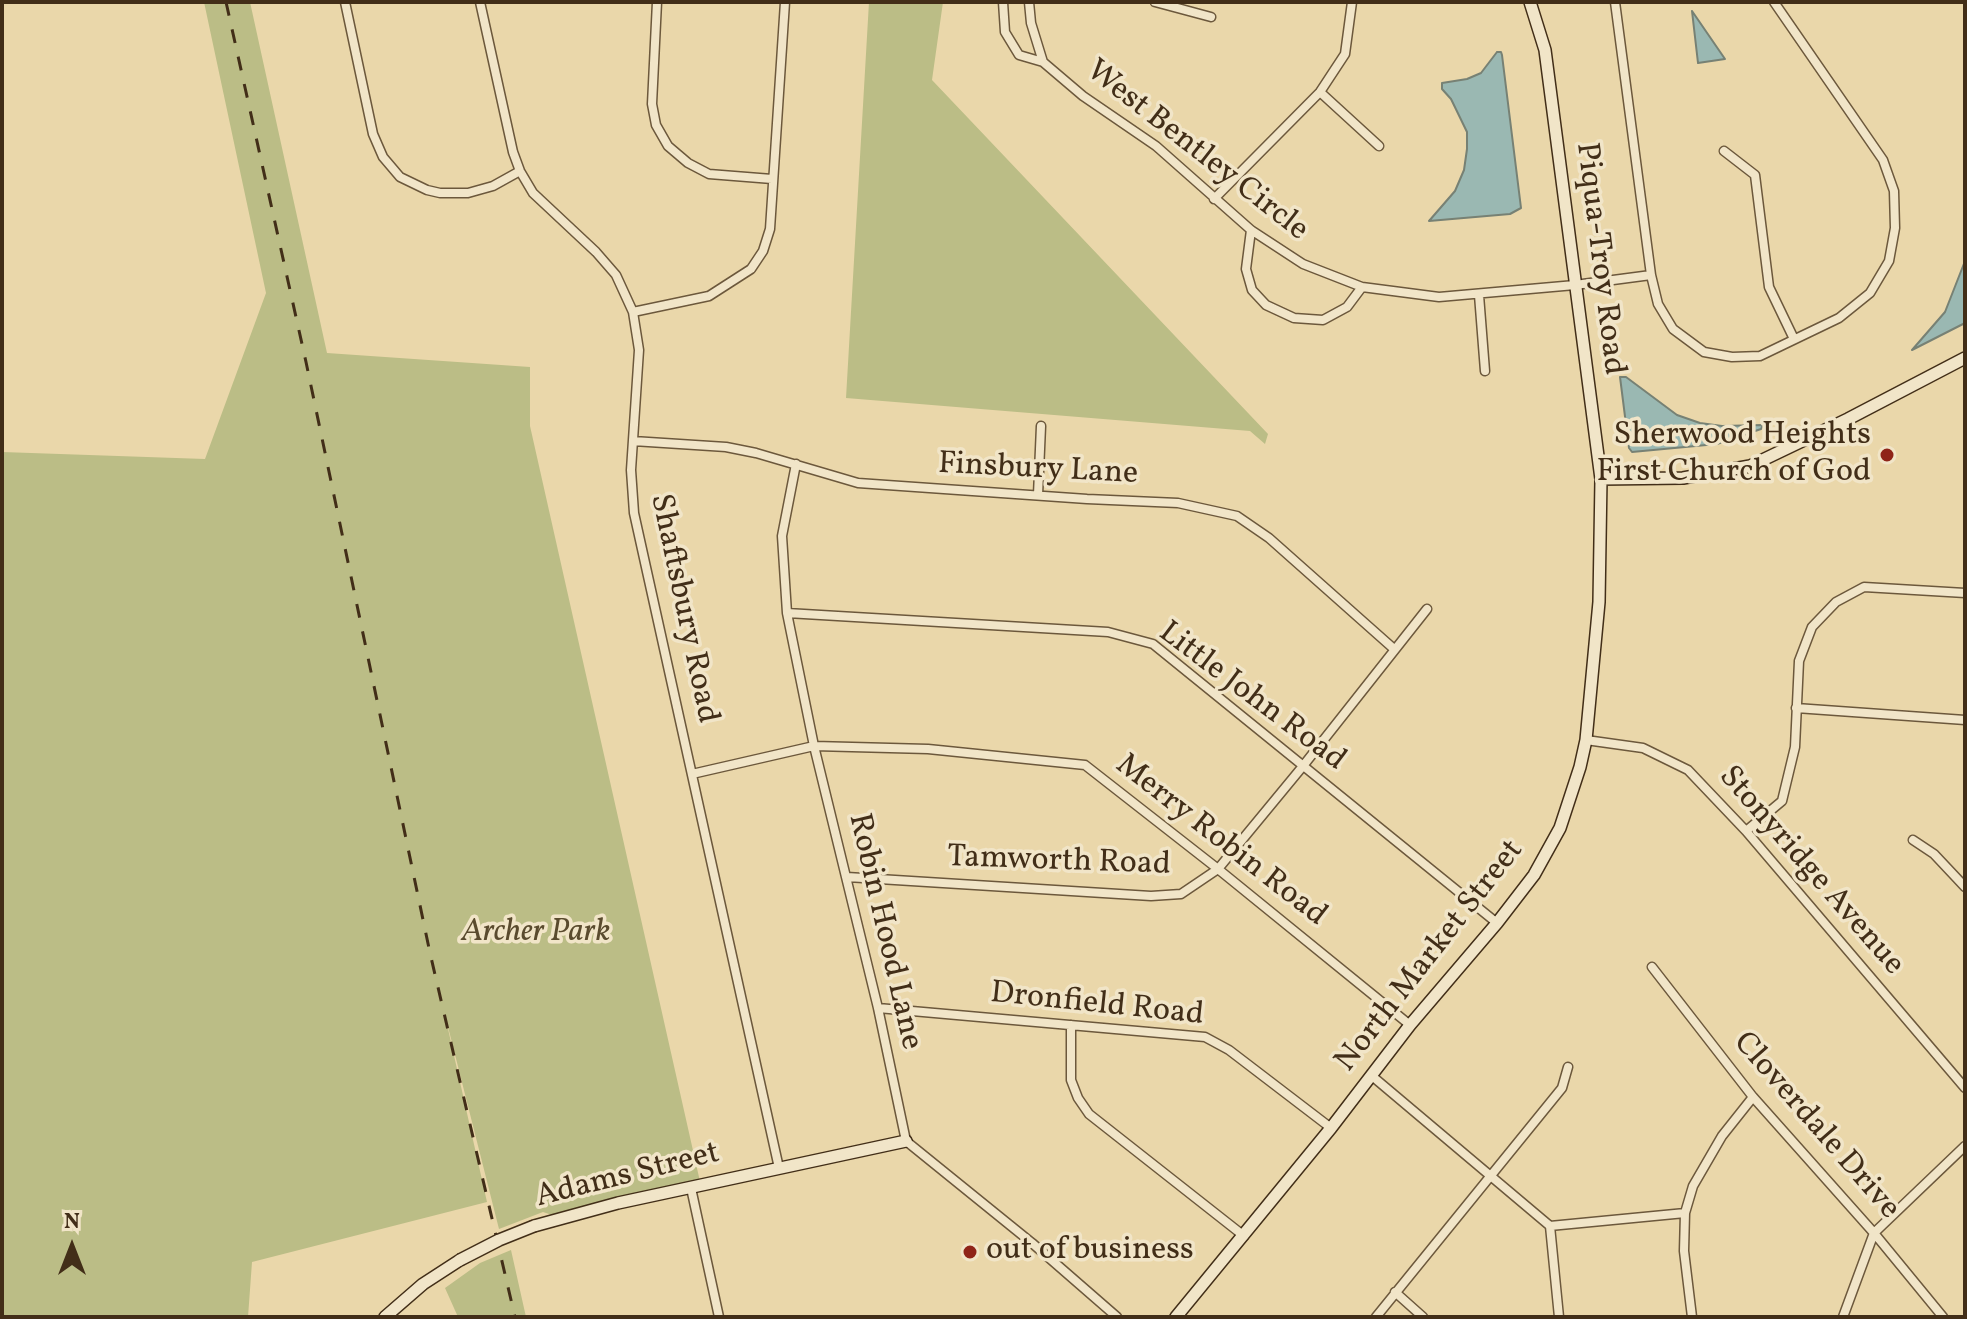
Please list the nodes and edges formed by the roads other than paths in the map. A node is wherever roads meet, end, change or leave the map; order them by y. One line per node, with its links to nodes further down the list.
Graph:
1 (345, 2): 18 (street)
2 (480, 2): 18 (street, Shaftsbury Road)
3 (657, 2): 19 (street)
4 (785, 2): 19 (street)
5 (1003, 2): 14 (street)
6 (1029, 2): 14 (street, West Bentley Circle)
7 (1155, 2): 13 (street)
8 (1352, 2): 9 (street); 15 (street)
9 (1363, 2)
10 (1530, 2): 23 (street, Piqua-Troy Road)
11 (1615, 2): 22 (street)
12 (1774, 2): 27 (street)
13 (1211, 17)
14 (1043, 62): 20 (street, West Bentley Circle)
15 (1320, 92): 16 (street); 20 (street)
16 (1379, 146)
17 (1724, 151): 27 (street)
18 (520, 171): 26 (street, Shaftsbury Road)
19 (772, 179): 26 (street)
20 (1214, 199): 21 (street, West Bentley Circle)
21 (1251, 230): 24 (street, West Bentley Circle); 24 (street)
22 (1651, 275): 23 (street, West Bentley Circle); 27 (street)
23 (1575, 285): 25 (street, West Bentley Circle); 33 (street, Piqua-Troy Road)
24 (1362, 287): 25 (street, West Bentley Circle)
25 (1479, 295): 29 (street)
26 (633, 312): 31 (street, Shaftsbury Road)
27 (1794, 339)
28 (1965, 358): 33 (street)
29 (1485, 371)
30 (1041, 426): 34 (street)
31 (633, 441): 32 (street, Finsbury Lane); 45 (street, Shaftsbury Road)
32 (796, 464): 34 (street, Finsbury Lane); 38 (street, Robin Hood Lane)
33 (1601, 479): 35 (street, Piqua-Troy Road)
34 (1038, 495): 39 (street, Finsbury Lane)
35 (1599, 573): 42 (street, North Market Street)
36 (1965, 593): 40 (street)
37 (1427, 609): 39 (street, Tamworth Road)
38 (787, 613): 43 (street, Robin Hood Lane); 44 (street, Little John Road)
39 (1394, 649): 44 (street, Tamworth Road)
40 (1796, 708): 41 (street); 46 (street)
41 (1965, 720)
42 (1586, 740): 46 (street, Stonyridge Avenue); 51 (street, North Market Street)
43 (814, 746): 45 (street, Merry Robin Road); 48 (street, Merry Robin Road); 49 (street, Robin Hood Lane)
44 (1303, 766): 48 (street, Tamworth Road); 51 (street, Little John Road)
45 (692, 774): 63 (street, Shaftsbury Road)
46 (1746, 831): 58 (street, Stonyridge Avenue)
47 (1913, 840): 50 (street)
48 (1218, 869): 49 (street, Tamworth Road); 55 (street, Merry Robin Road)
49 (847, 877): 53 (street, Robin Hood Lane)
50 (1965, 887)
51 (1497, 923): 55 (street, North Market Street)
52 (1652, 967): 59 (street, Cloverdale Drive)
53 (878, 1008): 54 (street, Dronfield Road); 61 (street, Robin Hood Lane)
54 (1071, 1025): 60 (street, Dronfield Road); 69 (street)
55 (1410, 1025): 57 (street, North Market Street)
56 (1568, 1067): 64 (street)
57 (1372, 1076): 60 (street, North Market Street); 64 (street)
58 (1965, 1088)
59 (1753, 1097): 66 (street); 68 (street, Cloverdale Drive)
60 (1331, 1128): 69 (street, North Market Street)
61 (906, 1141): 63 (street, Adams Street); 73 (street)
62 (1965, 1146): 68 (street)
63 (779, 1168): 65 (street, Adams Street)
64 (1491, 1174): 67 (street); 70 (street)
65 (691, 1188): 71 (street, Adams Street, bridge); 72 (street)
66 (1685, 1213): 67 (street); 78 (street)
67 (1550, 1226): 77 (street)
68 (1874, 1233): 79 (street); 80 (street, Cloverdale Drive)
69 (1244, 1236): 74 (street, North Market Street)
70 (1395, 1292): 75 (street); 76 (street)
71 (385, 1317)
72 (719, 1317)
73 (1117, 1317)
74 (1176, 1317)
75 (1376, 1317)
76 (1423, 1317)
77 (1559, 1317)
78 (1692, 1317)
79 (1843, 1317)
80 (1943, 1317)

